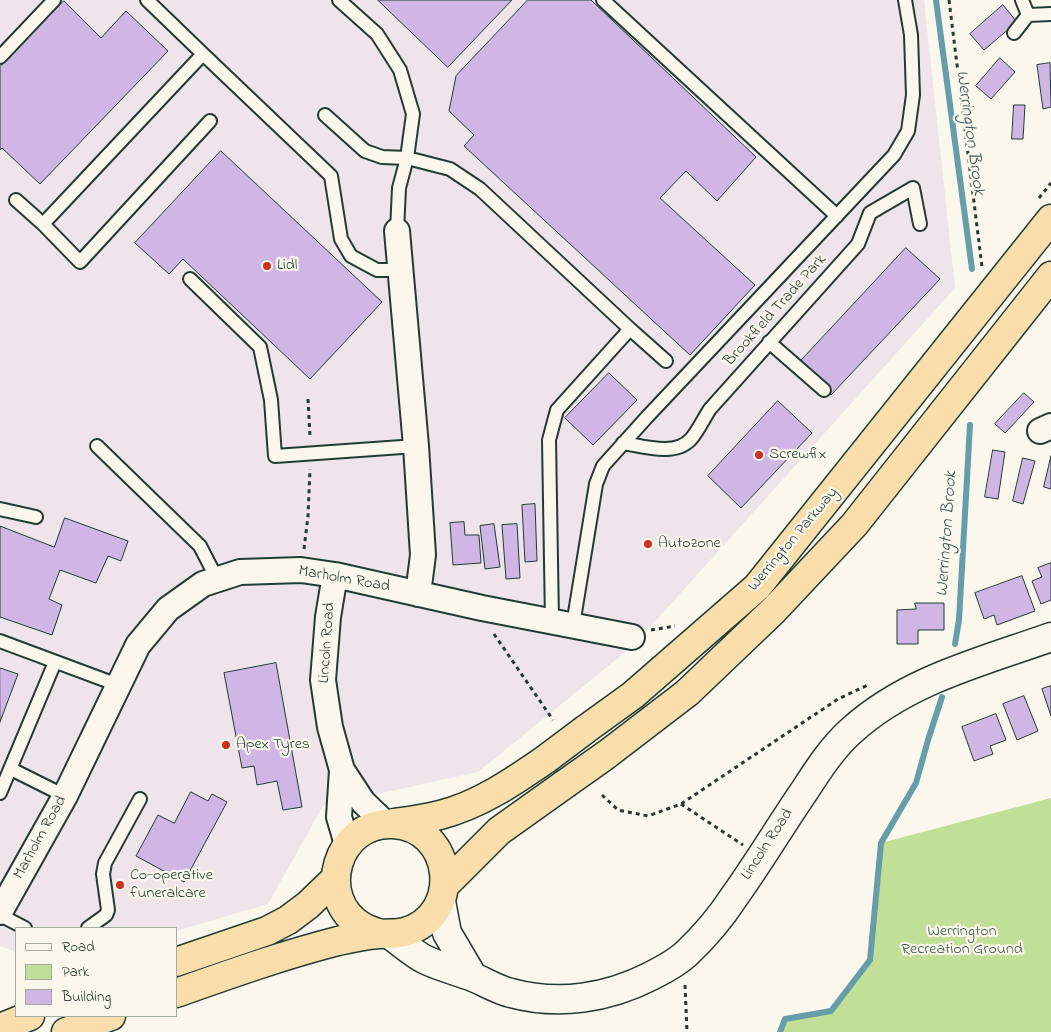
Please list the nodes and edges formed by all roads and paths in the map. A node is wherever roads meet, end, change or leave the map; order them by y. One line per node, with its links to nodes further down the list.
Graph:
1 (54, 0): 12 (lane)
2 (147, 0): 11 (lane)
3 (339, 0): 15 (lane)
4 (603, 0): 17 (lane)
5 (905, 0): 17 (lane)
6 (949, 0): 22 (path)
7 (1022, 0): 9 (lane)
8 (1051, 14): 9 (lane)
9 (1028, 15): 10 (lane)
10 (1014, 34)
11 (203, 54): 19 (lane); 23 (lane)
12 (0, 57)
13 (325, 115): 15 (lane)
14 (210, 121): 19 (lane)
15 (407, 158): 21 (lane); 26 (lane)
16 (16, 200): 19 (lane)
17 (837, 216): 31 (lane)
18 (1051, 219): 57 (highway, Werrington Parkway, bridge)
19 (43, 224)
20 (920, 224): 27 (lane, Brookfield Trade Park)
21 (397, 232): 23 (street)
22 (982, 268)
23 (400, 270): 33 (street)
24 (1051, 276): 61 (highway, Werrington Parkway, bridge)
25 (190, 279): 34 (lane)
26 (630, 329): 28 (lane); 42 (lane)
27 (769, 342): 29 (lane); 31 (lane, Brookfield Trade Park)
28 (666, 361)
29 (824, 390)
30 (308, 399): 34 (path)
31 (623, 443): 42 (lane)
32 (97, 446): 39 (lane)
33 (416, 446): 34 (lane); 40 (street)
34 (311, 454): 37 (path)
35 (0, 509): 36 (lane)
36 (36, 517)
37 (301, 570): 38 (street, Marholm Road); 39 (street, Marholm Road)
38 (335, 575): 40 (street, Marholm Road); 51 (street, Lincoln Road)
39 (217, 579): 48 (street, Marholm Road)
40 (418, 594): 41 (street, Marholm Road)
41 (482, 608): 42 (street, Marholm Road); 49 (path)
42 (562, 623): 43 (street, Marholm Road)
43 (632, 637)
44 (1051, 637): 67 (street, Lincoln Road)
45 (0, 641): 46 (lane)
46 (55, 662): 48 (lane); 50 (lane)
47 (873, 683): 56 (path)
48 (118, 685): 54 (street, Marholm Road)
49 (553, 720)
50 (11, 769): 52 (lane); 54 (lane)
51 (342, 770): 57 (street, Lincoln Road); 58 (street, Lincoln Road)
52 (0, 793)
53 (602, 795): 56 (path)
54 (65, 796): 62 (street, Marholm Road)
55 (140, 800): 64 (lane)
56 (681, 804): 59 (path)
57 (389, 824): 58 (highway); 61 (highway)
58 (347, 844): 60 (highway)
59 (745, 846)
60 (335, 879): 65 (highway); 66 (highway)
61 (443, 893): 65 (highway); 67 (street)
62 (0, 913): 63 (lane)
63 (23, 927)
64 (89, 927)
65 (385, 934): 67 (street, Lincoln Road); 69 (highway)
66 (178, 961)
67 (472, 977)
68 (685, 986): 74 (path)
69 (178, 992)
70 (28, 1017): 72 (highway)
71 (108, 1017): 73 (highway)
72 (0, 1028)
73 (66, 1032)
74 (687, 1032)

